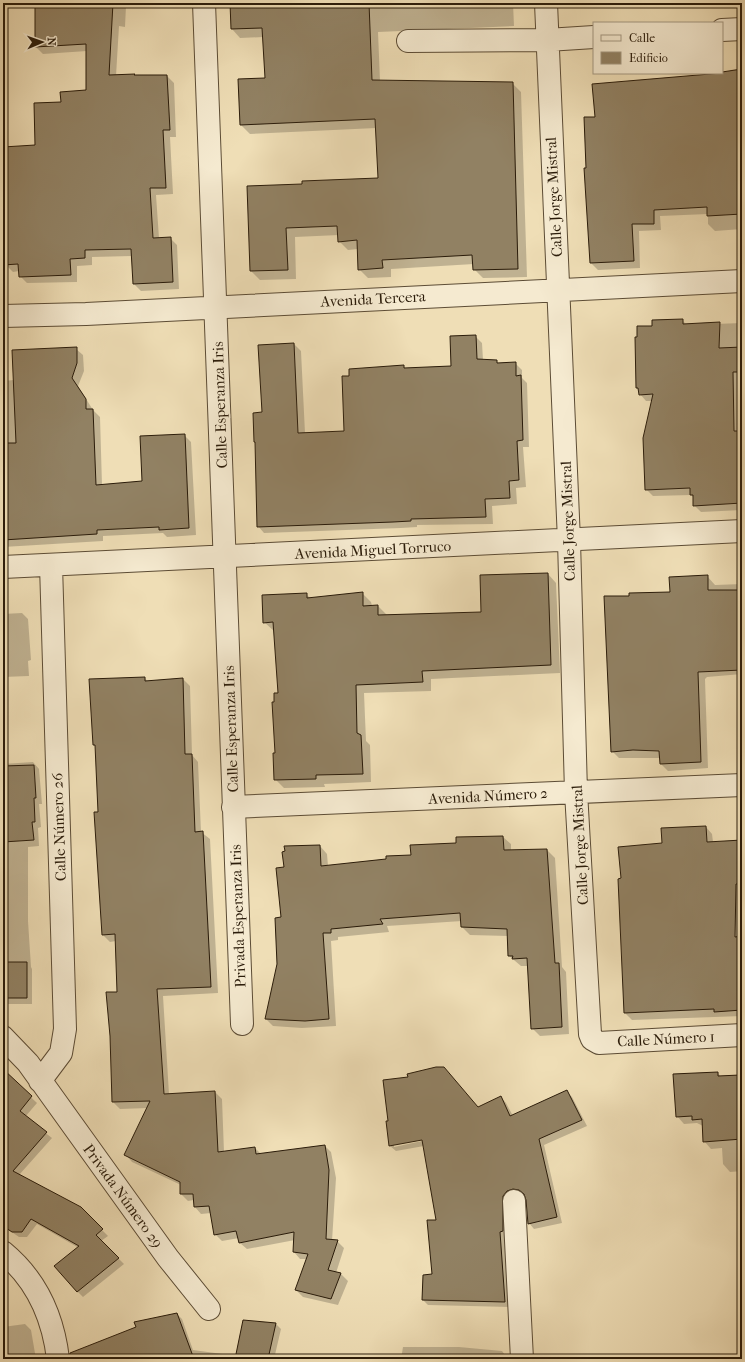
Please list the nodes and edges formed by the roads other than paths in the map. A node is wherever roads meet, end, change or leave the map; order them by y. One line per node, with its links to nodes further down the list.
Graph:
1 (204, 3): 10 (street, Calle Esperanza Iris)
2 (546, 3): 6 (street, Calle Jorge Mistral)
3 (742, 29): 4 (street)
4 (723, 30)
5 (593, 37): 6 (street)
6 (547, 40): 7 (street); 9 (street, Calle Jorge Mistral)
7 (408, 41)
8 (742, 281): 9 (street, Avenida Tercera)
9 (558, 290): 10 (street, Avenida Tercera); 13 (street, Calle Jorge Mistral)
10 (216, 306): 11 (street, Avenida Tercera); 14 (street, Calle Esperanza Iris)
11 (3, 316)
12 (742, 531): 13 (street, Avenida Miguel Torruco)
13 (569, 541): 14 (street, Avenida Miguel Torruco); 18 (street, Calle Jorge Mistral)
14 (225, 557): 15 (street, Avenida Miguel Torruco); 19 (street, Calle Esperanza Iris)
15 (51, 565): 16 (street, Avenida Miguel Torruco); 24 (street, Calle Número 26)
16 (3, 567)
17 (742, 785): 18 (street, Avenida Número 2)
18 (576, 792): 19 (street, Avenida Número 2); 23 (street, Calle Jorge Mistral)
19 (233, 807): 20 (street, Privada Esperanza Iris)
20 (242, 1024)
21 (742, 1035): 23 (street, Calle Número 1)
22 (3, 1038): 24 (street, Privada Número 29)
23 (592, 1039)
24 (40, 1081): 27 (street, Privada Número 29)
25 (514, 1201): 29 (street)
26 (3, 1252): 28 (street)
27 (209, 1309)
28 (58, 1359)
29 (522, 1359)

